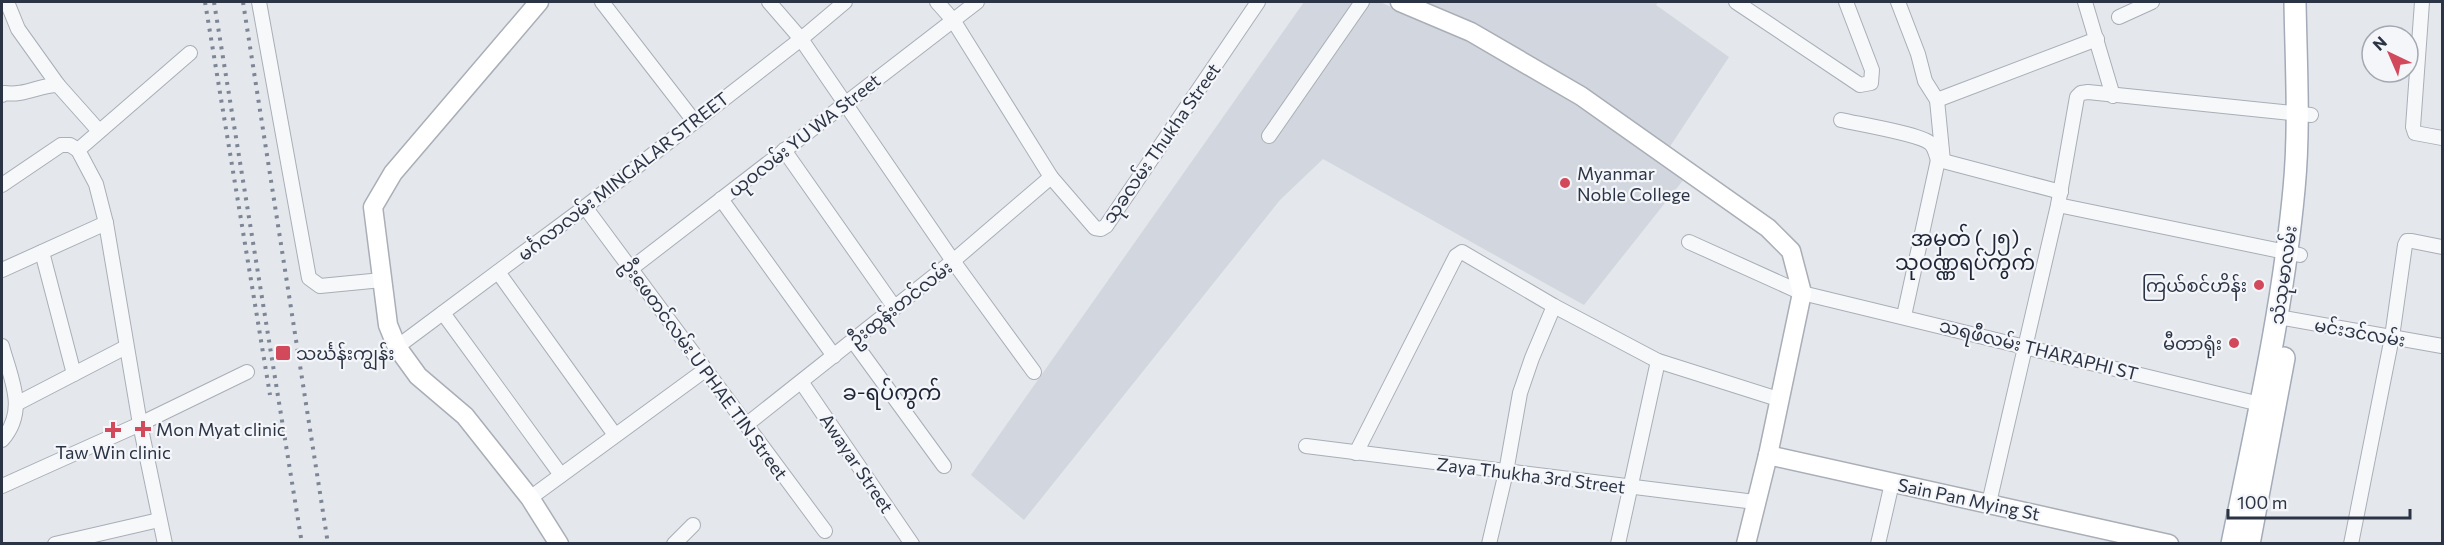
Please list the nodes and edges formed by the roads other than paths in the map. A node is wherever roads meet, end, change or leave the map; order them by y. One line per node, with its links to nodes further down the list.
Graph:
1 (7, 2): 25 (street)
2 (259, 2): 53 (street)
3 (539, 2): 53 (street)
4 (602, 2): 32 (street)
5 (769, 2): 22 (street)
6 (845, 2): 22 (street, မင်္ဂလာလမ်း MINGALAR STREET)
7 (937, 2): 21 (street, သုခလမ်း Thukha Street)
8 (977, 2): 21 (street, ယုဝလမ်း YU WA Street)
9 (1258, 2): 39 (street, သုခလမ်း Thukha Street)
10 (1362, 2): 34 (street)
11 (1400, 2): 54 (street)
12 (1736, 2): 13 (street)
13 (1846, 2)
14 (1898, 2): 28 (street)
15 (2085, 2): 23 (street)
16 (2152, 2): 20 (street)
17 (2295, 2): 30 (main road, သံသုမာလမ်း)
18 (2309, 2): 30 (main road, သံသုမာလမ်း)
19 (2422, 2): 35 (street)
20 (2119, 17)
21 (953, 20): 29 (street, ယုဝလမ်း YU WA Street); 39 (street, သုခလမ်း Thukha Street)
22 (801, 39): 29 (street); 32 (street, မင်္ဂလာလမ်း MINGALAR STREET)
23 (2097, 39): 27 (street); 28 (street)
24 (190, 53): 33 (street)
25 (58, 85): 26 (street); 33 (street)
26 (2, 92)
27 (2113, 96): 30 (street); 41 (street)
28 (1937, 100): 38 (street)
29 (845, 104): 37 (street, ယုဝလမ်း YU WA Street); 49 (street)
30 (2304, 114): 48 (main road, သံသုမာလမ်း)
31 (1841, 120): 38 (street)
32 (694, 121): 43 (street, မင်္ဂလာလမ်း MINGALAR STREET)
33 (99, 131): 36 (street)
34 (1269, 136)
35 (2442, 138)
36 (78, 150): 40 (street); 44 (street)
37 (784, 150): 42 (street, ယုဝလမ်း YU WA Street); 56 (street)
38 (1941, 161): 41 (street); 58 (street)
39 (1051, 177): 49 (street, ဦးထွန်းတင်လမ်း)
40 (2, 185)
41 (2059, 198): 48 (street); 63 (street)
42 (721, 199): 50 (street, ယုဝလမ်း YU WA Street); 67 (street)
43 (585, 207): 50 (street, ဦးဖေတင်လမ်း U PHAE TIN Street); 52 (street, မင်္ဂလာလမ်း MINGALAR STREET)
44 (106, 223): 47 (street); 65 (street)
45 (1689, 242): 54 (street, သရဖီလမ်း THARAPHI ST)
46 (2442, 247): 60 (street)
47 (42, 252): 51 (street); 72 (street)
48 (2294, 254): 59 (main road, သံသုမာလမ်း)
49 (953, 261): 56 (street, ဦးထွန်းတင်လမ်း); 71 (street)
50 (632, 268): 69 (street, ဦးဖေတင်လမ်း U PHAE TIN Street)
51 (2, 270)
52 (498, 272): 57 (street, မင်္ဂလာလမ်း MINGALAR STREET); 79 (street)
53 (382, 280): 66 (street)
54 (1802, 292): 58 (street, သရဖီလမ်း THARAPHI ST); 74 (street)
55 (1554, 306): 68 (street); 82 (street); 85 (street)
56 (895, 308): 61 (street, ဦးထွန်းတင်လမ်း)
57 (443, 313): 66 (street, မင်္ဂလာလမ်း MINGALAR STREET); 86 (street)
58 (1904, 316): 63 (street, သရဖီလမ်း THARAPHI ST)
59 (2284, 319): 60 (street, မင်းဒင်လမ်း); 76 (main road, သံသုမာလမ်း)
60 (2392, 337): 64 (street, မင်းဒင်လမ်း); 108 (street)
61 (853, 341): 67 (street, ဦးထွန်းတင်လမ်း); 84 (street)
62 (2, 346): 75 (street)
63 (2025, 346): 76 (street, သရဖီလမ်း THARAPHI ST); 92 (street)
64 (2442, 346)
65 (126, 347): 72 (street); 77 (street)
66 (397, 347): 90 (street)
67 (834, 356): 73 (street, ဦးထွန်းတင်လမ်း)
68 (1658, 361): 74 (street); 89 (street)
69 (705, 370): 78 (street, ဦးဖေတင်လမ်း U PHAE TIN Street); 79 (street)
70 (247, 372): 77 (street)
71 (1034, 372)
72 (74, 374): 75 (street)
73 (802, 383): 78 (street, ဦးထွန်းတင်လမ်း); 100 (street, Awayar Street)
74 (1778, 399): 83 (street)
75 (18, 403): 80 (street)
76 (2268, 406): 106 (main road, သံသုမာလမ်း); 107 (main road, သံသုမာလမ်း)
77 (140, 424): 88 (street); 93 (street)
78 (746, 426): 95 (street, ဦးဖေတင်လမ်း U PHAE TIN Street)
79 (615, 435): 86 (street)
80 (2, 440)
81 (1306, 446): 82 (street, Zaya Thukha 3rd Street)
82 (1356, 453): 85 (street, Zaya Thukha 3rd Street)
83 (1768, 455): 87 (street, Sain Pan Mying St); 91 (street)
84 (944, 466)
85 (1506, 472): 89 (street, Zaya Thukha 3rd Street); 101 (street)
86 (561, 475): 90 (street)
87 (1892, 483): 92 (street, Sain Pan Mying St); 104 (street)
88 (2, 486)
89 (1631, 487): 91 (street, Zaya Thukha 3rd Street); 102 (street)
90 (530, 498): 98 (street)
91 (1755, 502): 103 (street)
92 (1989, 502): 105 (street, Sain Pan Mying St)
93 (159, 520): 96 (street); 97 (street)
94 (693, 525): 99 (street)
95 (825, 531)
96 (55, 543)
97 (165, 543)
98 (559, 543)
99 (674, 543)
100 (912, 543)
101 (1489, 543)
102 (1617, 543)
103 (1746, 543)
104 (1878, 543)
105 (2169, 543)
106 (2232, 543)
107 (2249, 543)
108 (2350, 543)

